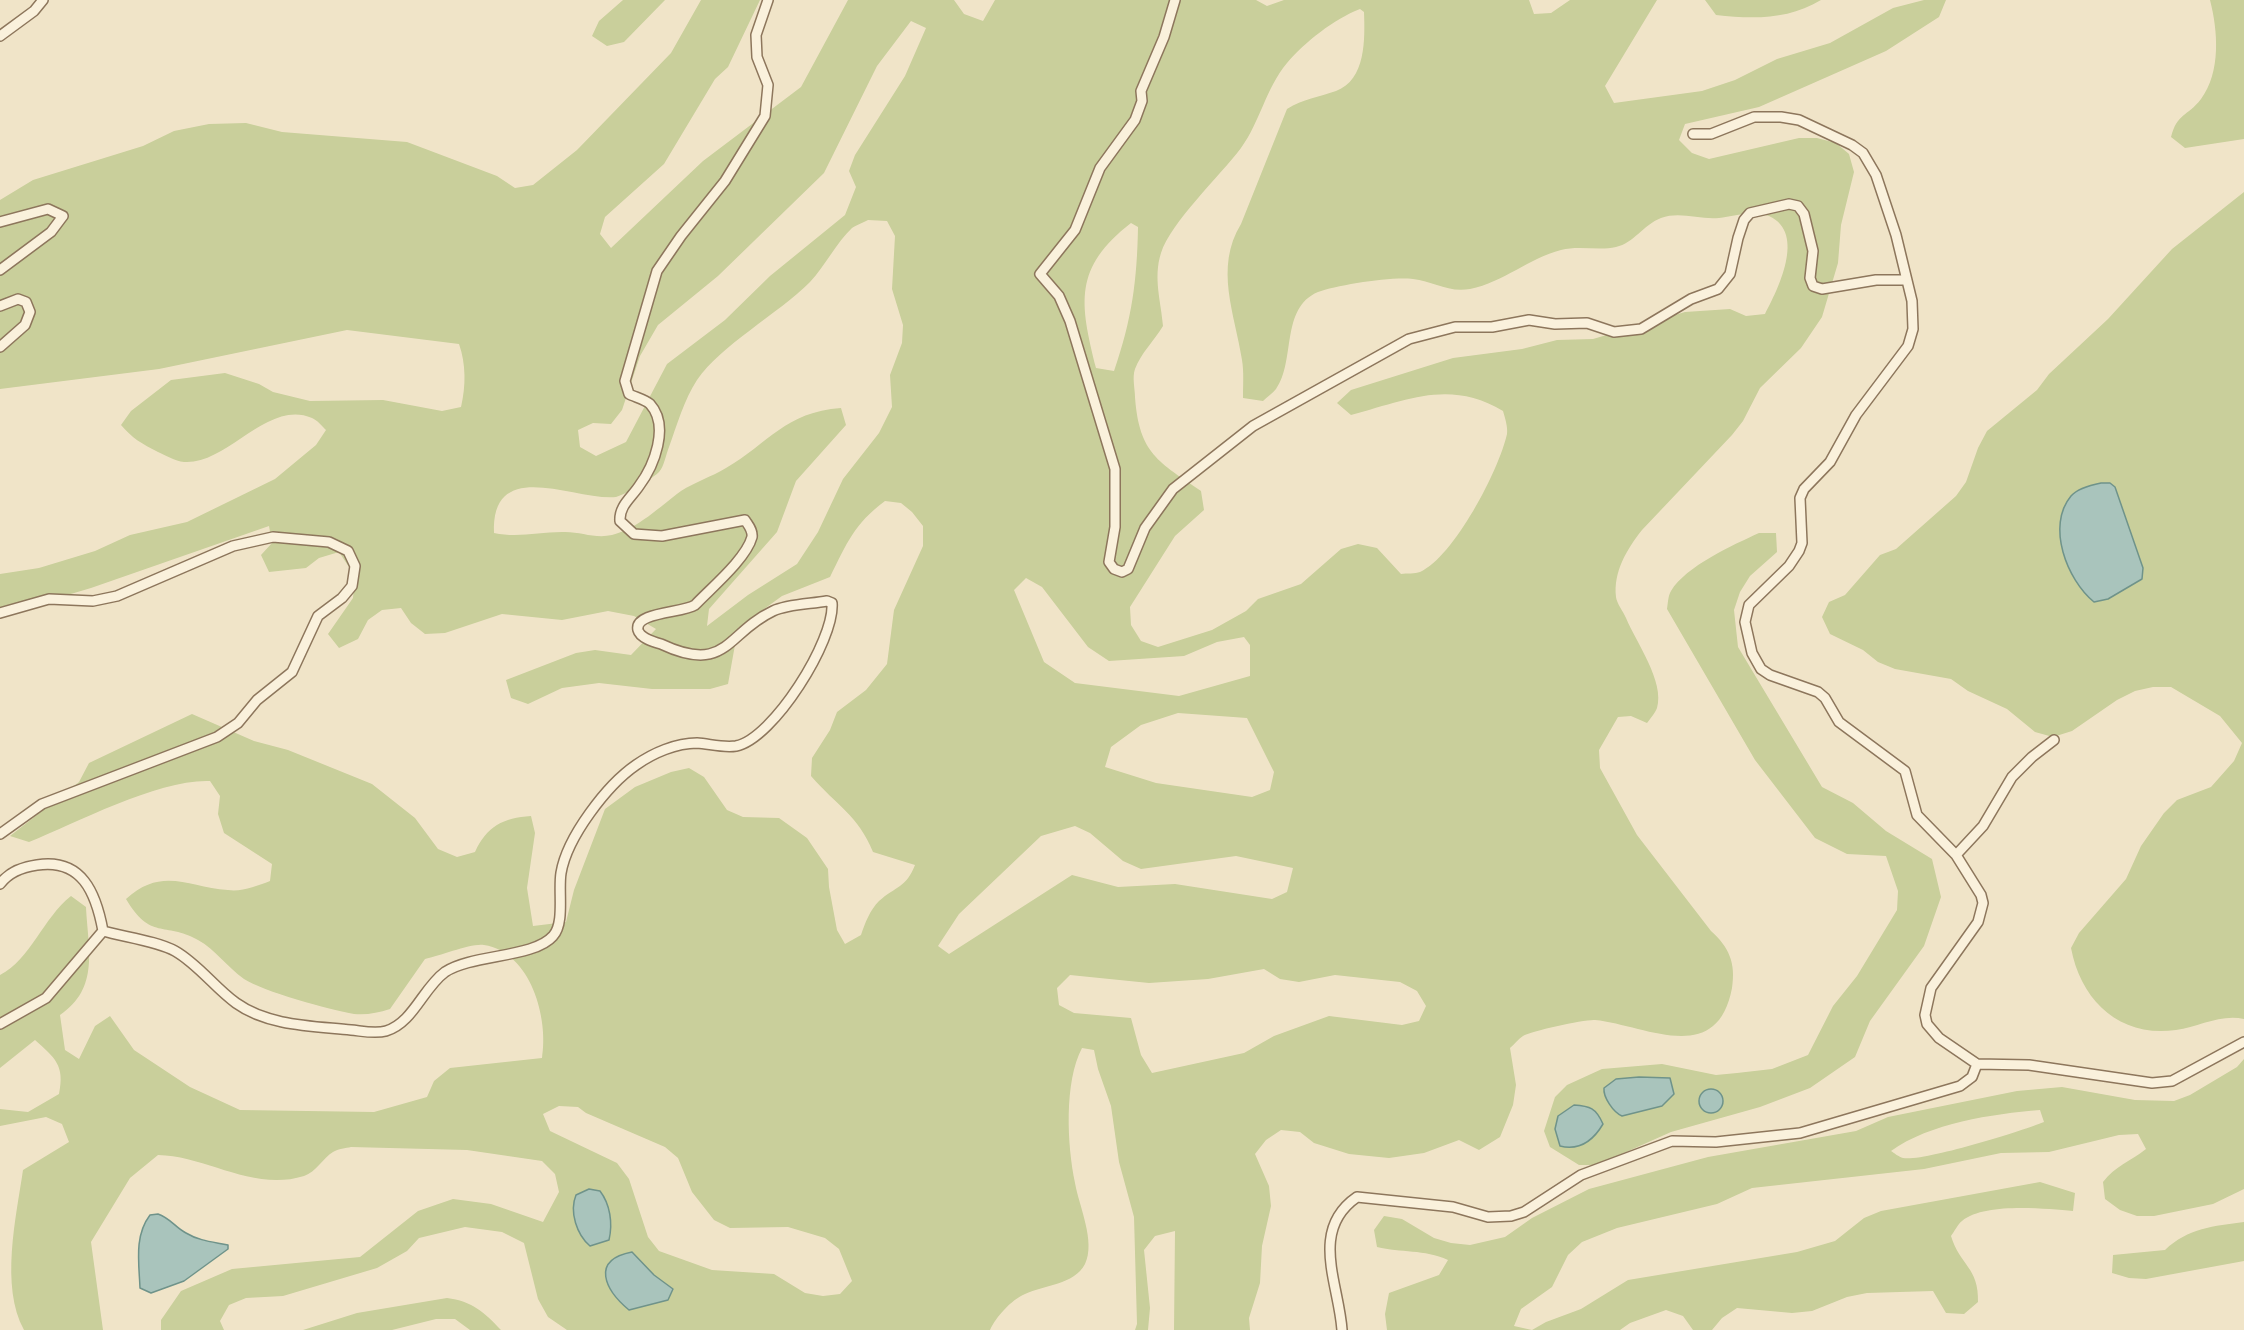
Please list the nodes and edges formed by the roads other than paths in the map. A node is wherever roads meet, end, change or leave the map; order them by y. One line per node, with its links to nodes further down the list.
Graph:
1 (43, 0): 4 (street)
2 (768, 0): 16 (street)
3 (1175, 0): 8 (street)
4 (0, 36)
5 (1694, 134): 8 (street)
6 (0, 222): 7 (street)
7 (0, 270)
8 (1907, 280): 14 (street)
9 (0, 306): 10 (street)
10 (0, 347)
11 (0, 613): 13 (street)
12 (2054, 741): 14 (street)
13 (0, 834)
14 (1956, 855): 19 (street)
15 (0, 884): 16 (street)
16 (103, 931): 17 (street)
17 (0, 1024)
18 (2244, 1042): 19 (street)
19 (1977, 1064): 20 (street)
20 (1342, 1330)

